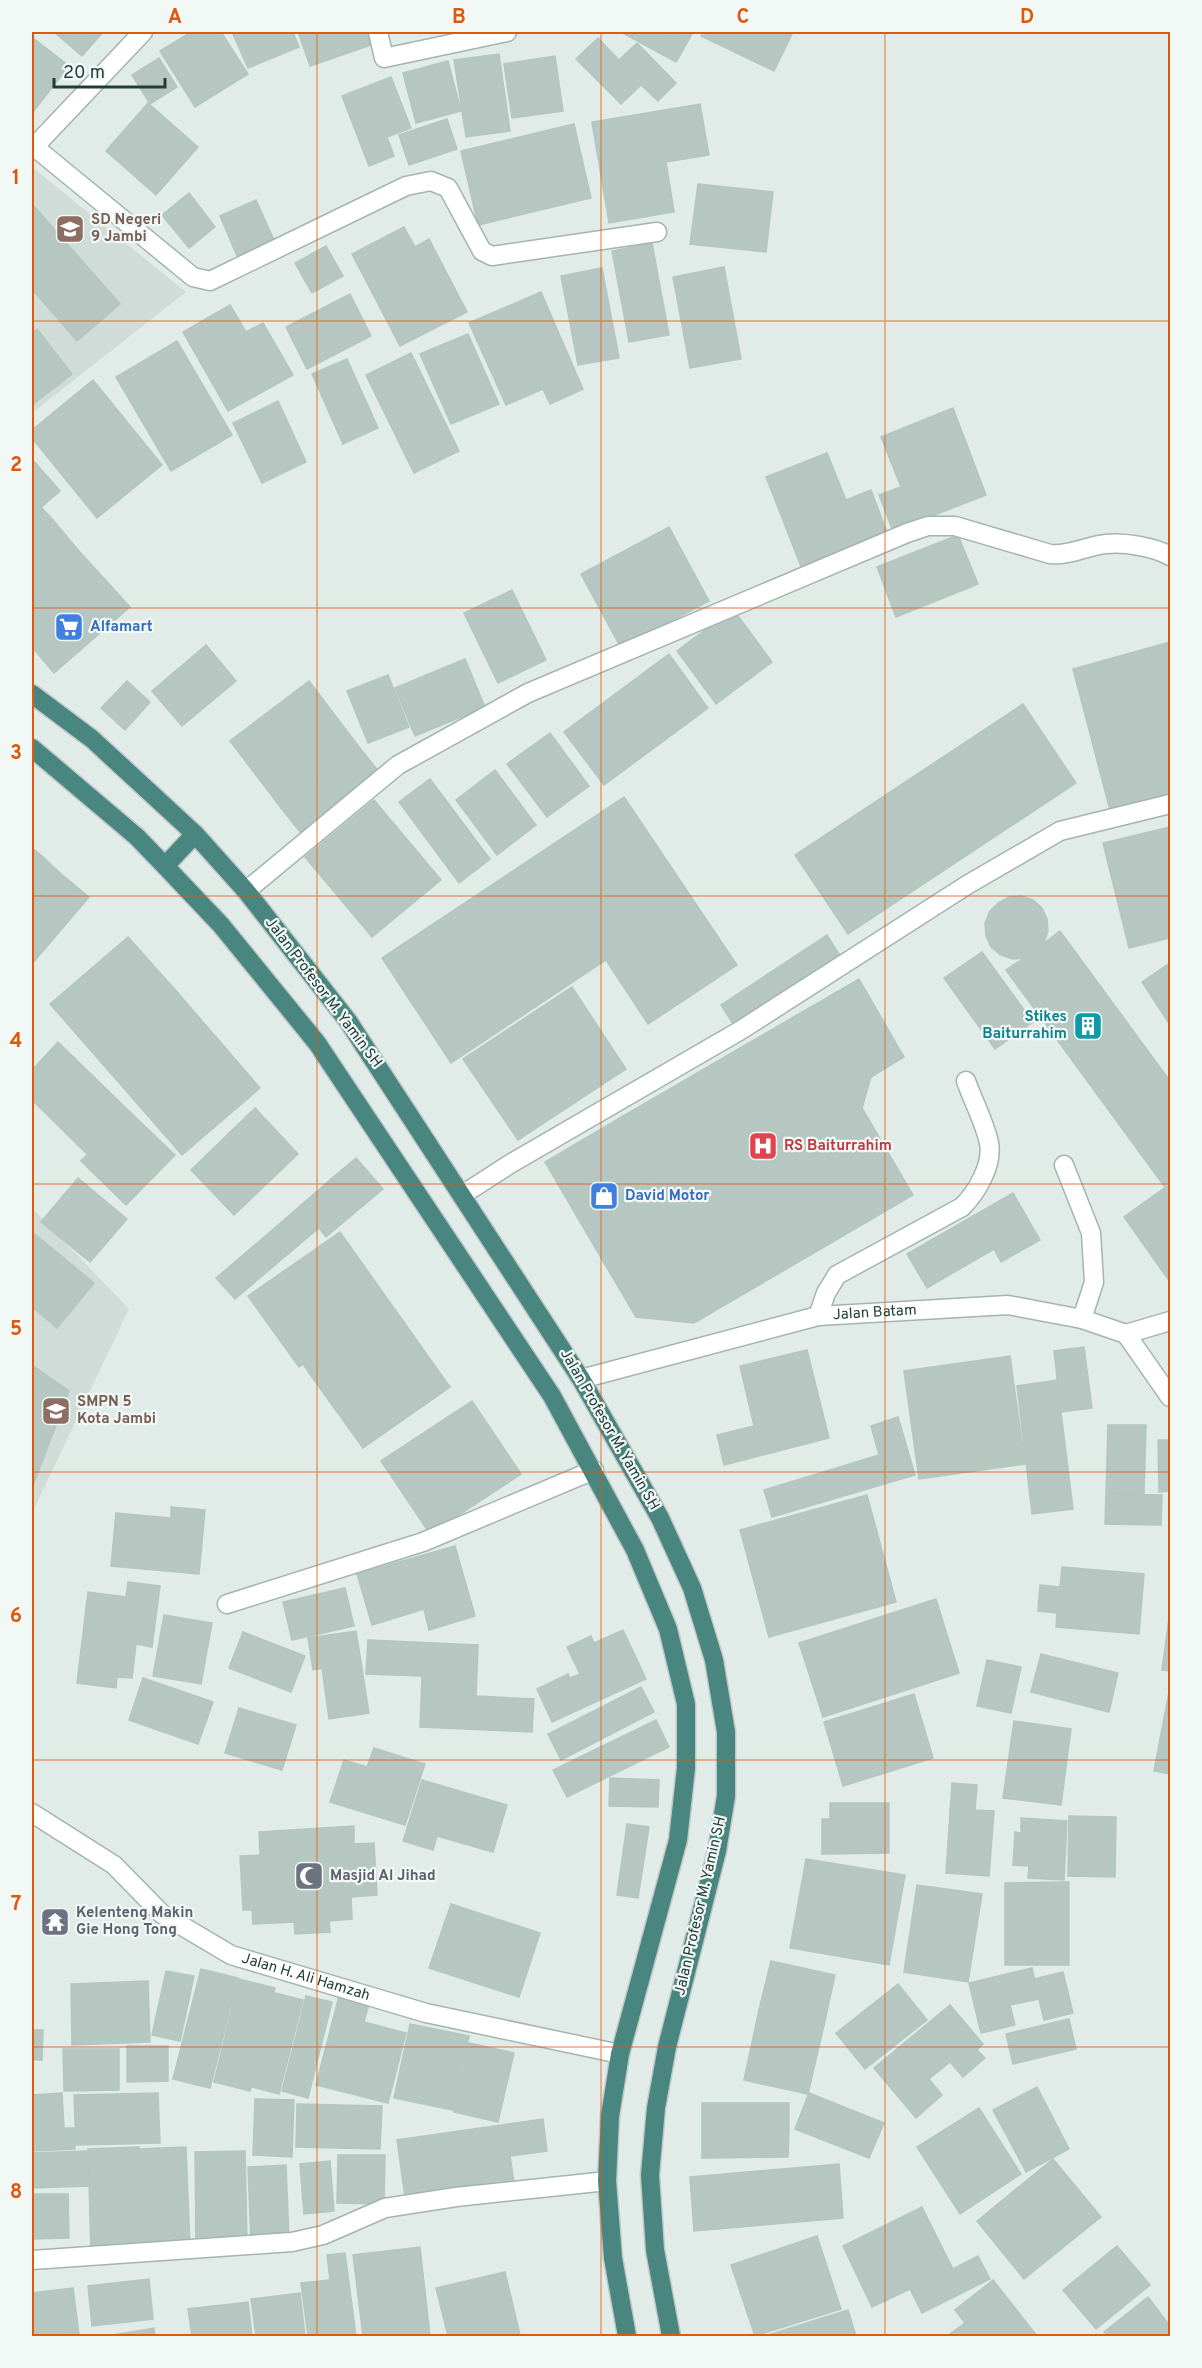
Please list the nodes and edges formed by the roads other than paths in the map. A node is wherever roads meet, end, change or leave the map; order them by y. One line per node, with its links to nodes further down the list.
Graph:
1 (143, 32): 4 (street)
2 (378, 32): 3 (street)
3 (507, 32)
4 (33, 146): 5 (street)
5 (657, 232)
6 (1170, 556): 12 (street)
7 (32, 694): 10 (highway, Jalan Profesor M. Yamin SH)
8 (32, 748): 11 (highway)
9 (1170, 804): 15 (street)
10 (195, 834): 11 (highway); 12 (highway, Jalan Profesor M. Yamin SH)
11 (165, 866): 22 (highway)
12 (246, 891): 15 (highway, Jalan Profesor M. Yamin SH)
13 (966, 1081): 16 (street)
14 (1064, 1165): 17 (street)
15 (462, 1195): 20 (highway, Jalan Profesor M. Yamin SH)
16 (818, 1316): 17 (street, Jalan Batam); 20 (street, Jalan Batam)
17 (1082, 1319): 19 (street, Jalan Batam)
18 (1170, 1321): 19 (street)
19 (1126, 1334): 21 (street)
20 (581, 1379): 29 (highway, Jalan Profesor M. Yamin SH)
21 (1170, 1397)
22 (594, 1470): 23 (street); 25 (highway)
23 (227, 1604)
24 (32, 1813): 25 (street, Jalan H. Ali Hamzah)
25 (620, 2054): 26 (highway)
26 (607, 2181): 27 (street); 28 (highway)
27 (32, 2260)
28 (627, 2337)
29 (671, 2337)

